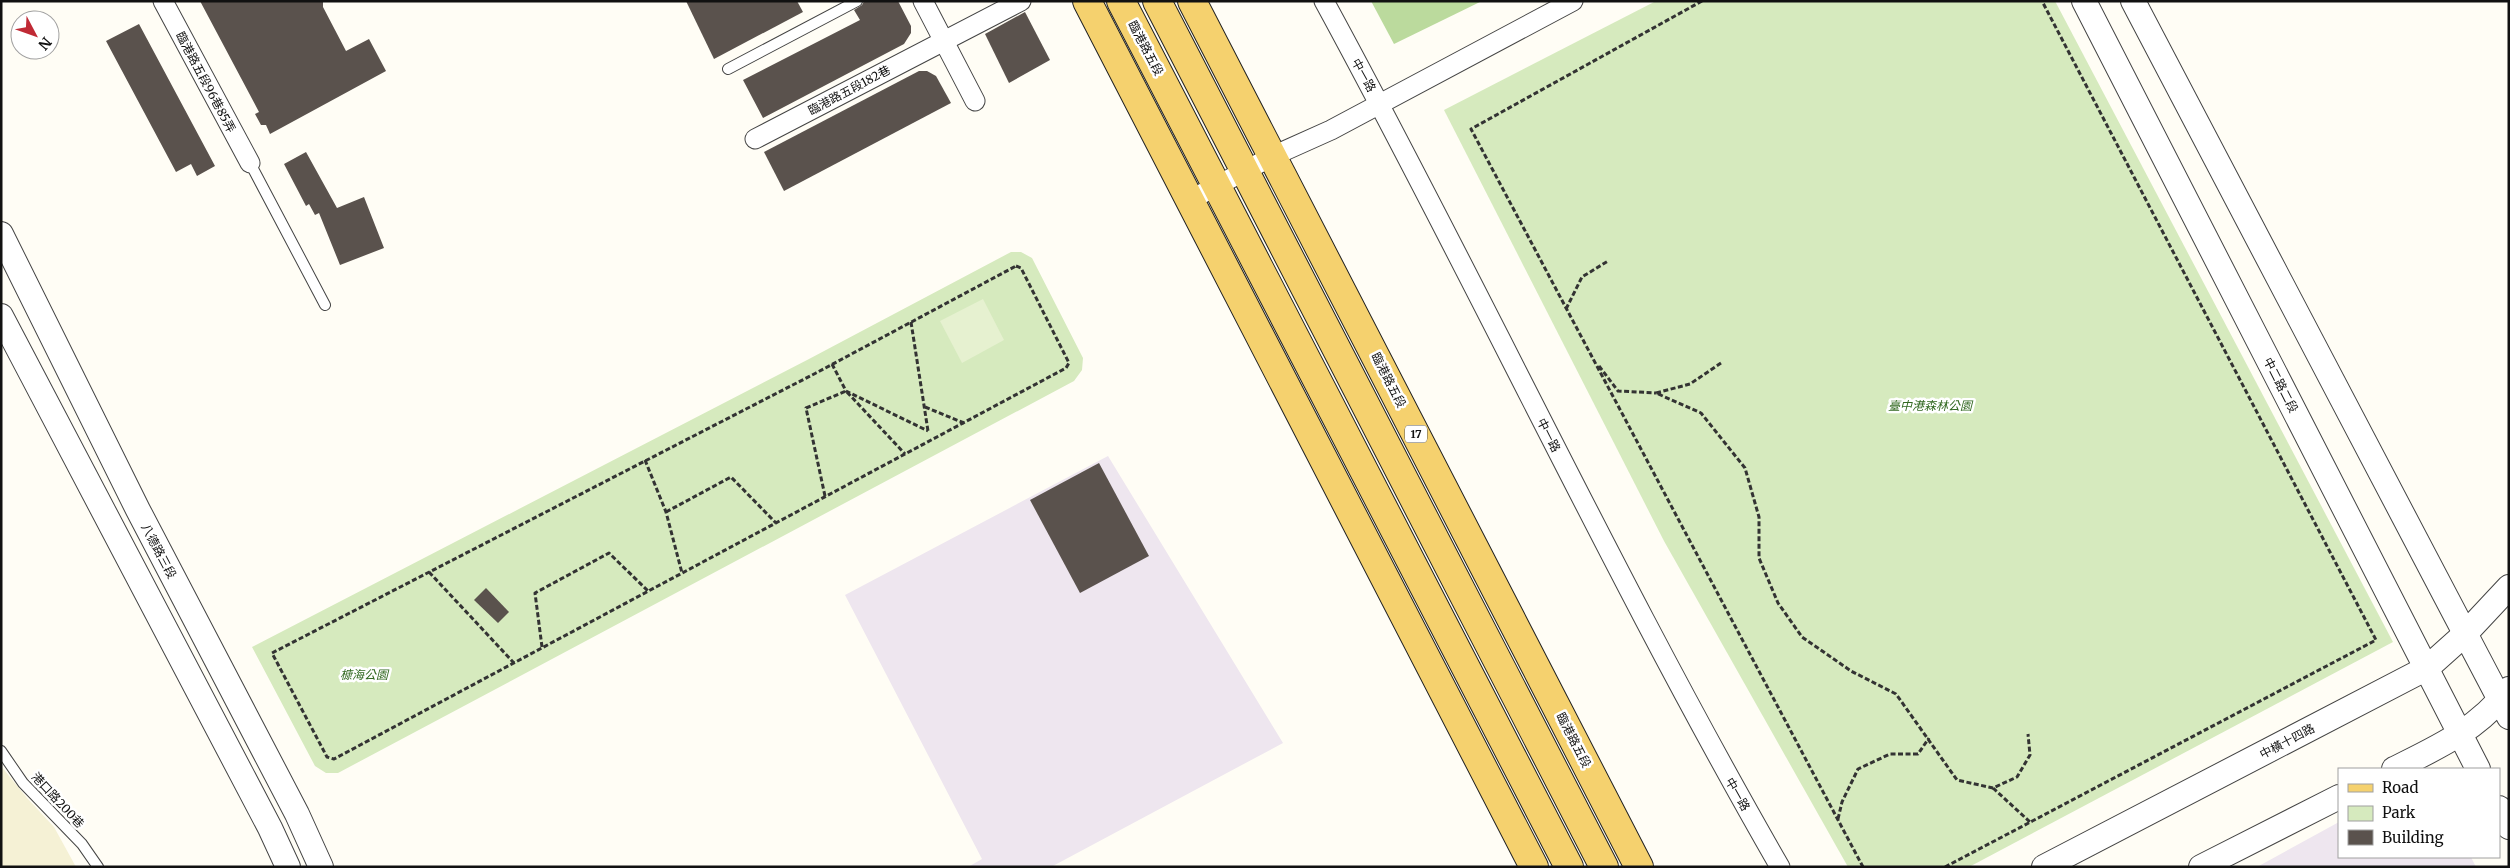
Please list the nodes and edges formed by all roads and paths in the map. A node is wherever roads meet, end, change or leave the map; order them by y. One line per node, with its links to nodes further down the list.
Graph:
1 (163, 1): 21 (street, 臨港路五段96巷85弄)
2 (857, 1): 16 (lane)
3 (923, 1): 15 (street)
4 (1021, 1): 15 (street, 臨港路五段182巷)
5 (1087, 1): 24 (main road)
6 (1121, 1): 23 (main road, 臨港路五段)
7 (1156, 1): 22 (main road, 17)
8 (1192, 1): 20 (main road, 臨港路五段 / 17)
9 (1324, 1): 18 (street, 中一路)
10 (1573, 1): 18 (street)
11 (1702, 1): 28 (path)
12 (2042, 1): 63 (path)
13 (2084, 1): 50 (street, 中二路二段)
14 (2133, 1): 47 (street)
15 (944, 42): 17 (street); 19 (street, 臨港路五段182巷)
16 (728, 69)
17 (975, 102)
18 (1379, 103): 20 (street); 73 (street, 中一路)
19 (755, 139)
20 (1273, 156): 22 (street); 72 (main road, 臨港路五段 / 17)
21 (250, 163): 27 (lane)
22 (1245, 171): 23 (street); 71 (main road, 17)
23 (1218, 185): 24 (street); 70 (main road, 臨港路五段)
24 (1190, 200): 69 (main road)
25 (1, 234): 61 (street, 八德路三段)
26 (1608, 261): 28 (path)
27 (325, 305)
28 (1566, 308): 31 (path)
29 (1, 316): 65 (street)
30 (911, 322): 33 (path); 36 (path); 37 (path)
31 (1592, 356): 35 (path); 62 (path)
32 (1721, 362): 35 (path)
33 (832, 364): 34 (path); 39 (path)
34 (846, 391): 36 (path); 38 (path); 40 (path)
35 (1656, 393): 54 (path)
36 (924, 406): 37 (path)
37 (964, 423): 38 (path)
38 (905, 454): 40 (path)
39 (645, 459): 41 (path); 43 (path)
40 (826, 496): 42 (path)
41 (666, 512): 42 (path); 44 (path)
42 (776, 523): 44 (path)
43 (430, 572): 49 (path); 49 (path)
44 (682, 573): 46 (path)
45 (2509, 587): 47 (street, 中橫十四路)
46 (648, 591): 48 (path); 48 (path)
47 (2465, 634): 50 (street, 中橫十四路); 51 (street)
48 (542, 647): 49 (path)
49 (514, 663)
50 (2427, 668): 53 (street, 中二路二段); 76 (street, 中橫十四路)
51 (2506, 703): 53 (street)
52 (2028, 734): 58 (path)
53 (2460, 736): 56 (street); 57 (street, 中二路二段)
54 (1929, 738): 58 (path); 62 (path)
55 (1, 750): 66 (lane, 港口路200巷)
56 (2396, 768)
57 (2477, 768)
58 (1993, 788): 63 (path)
59 (2338, 798): 77 (street)
60 (2500, 810): 64 (street)
61 (298, 814): 65 (street); 68 (street, 八德路三段)
62 (1838, 820): 74 (path)
63 (2030, 822): 75 (path)
64 (2509, 826)
65 (270, 828): 67 (street)
66 (98, 867)
67 (288, 867)
68 (321, 867)
69 (1534, 867)
70 (1569, 867)
71 (1604, 867)
72 (1640, 867)
73 (1780, 867)
74 (1863, 867)
75 (1945, 867)
76 (2044, 867)
77 (2201, 867)

